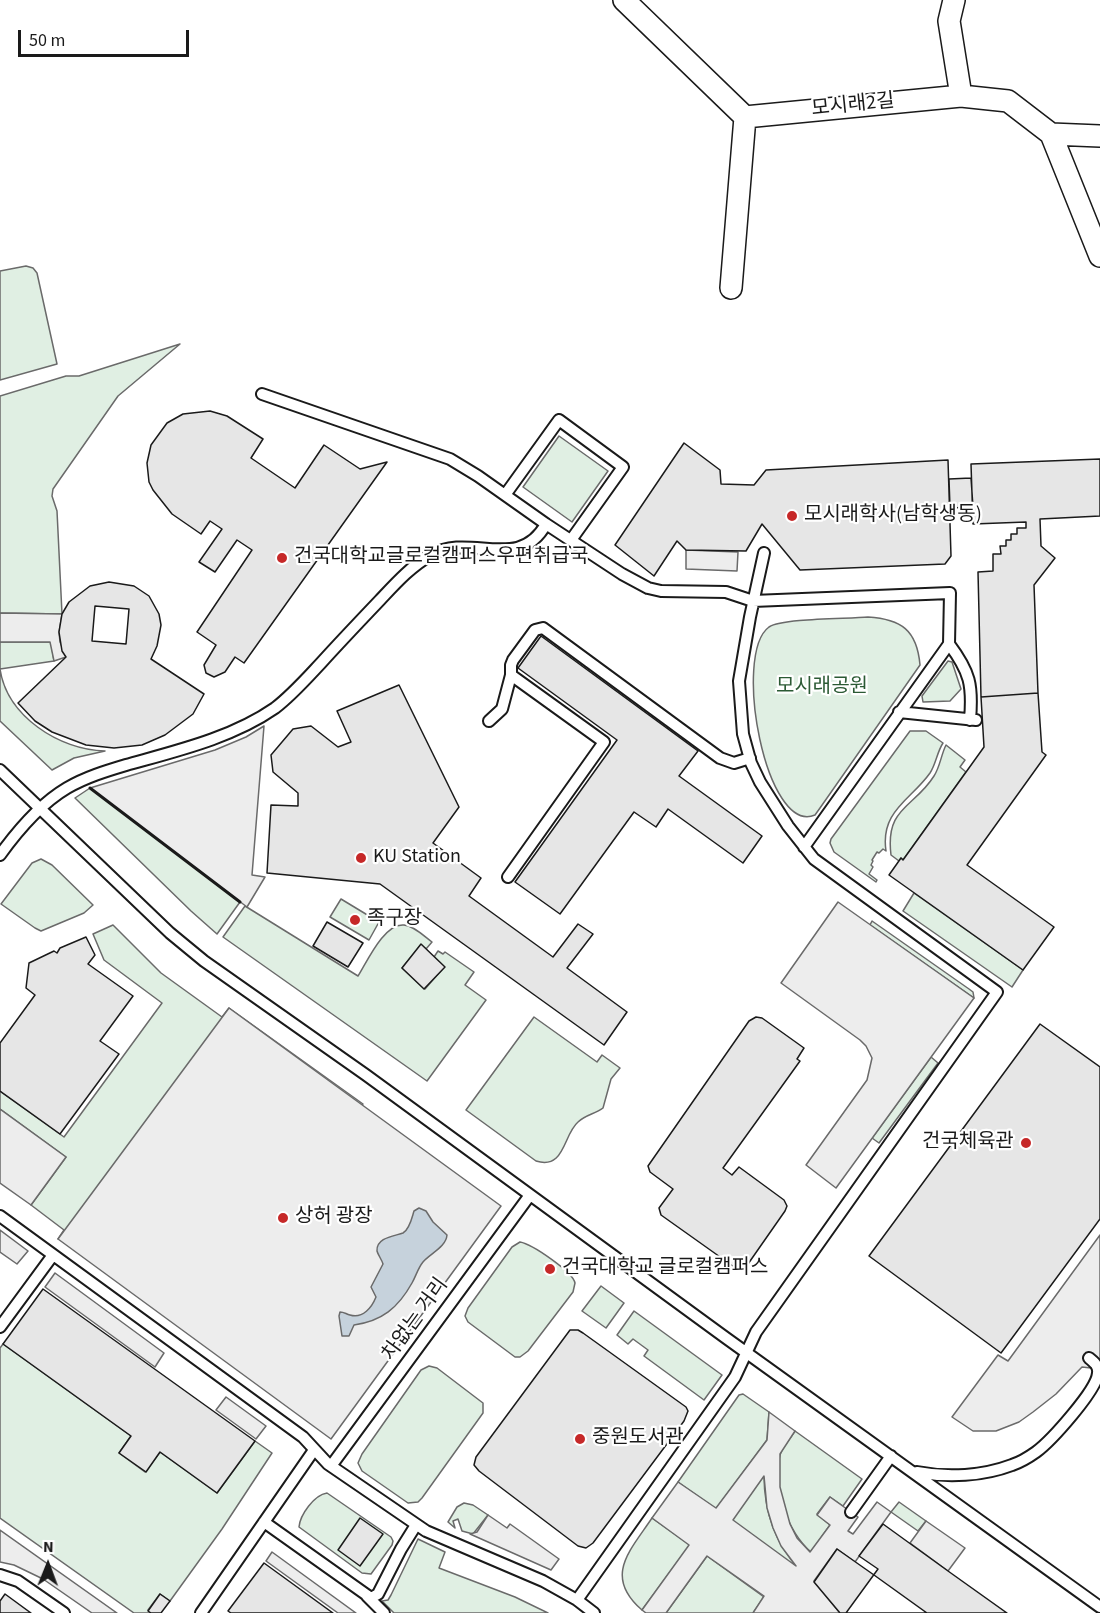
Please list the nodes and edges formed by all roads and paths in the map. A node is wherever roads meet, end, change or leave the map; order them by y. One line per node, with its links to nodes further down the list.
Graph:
1 (624, 0): 4 (street)
2 (954, 0): 3 (street)
3 (961, 96): 4 (street, 모시래2길); 5 (street, 모시래2길)
4 (745, 117): 8 (street)
5 (1051, 134): 6 (street); 7 (street)
6 (1100, 136)
7 (1100, 256)
8 (731, 288)
9 (262, 394): 10 (lane)
10 (505, 495): 11 (lane); 12 (lane)
11 (546, 524): 12 (lane); 21 (lane)
12 (571, 540): 14 (lane)
13 (764, 553): 14 (lane)
14 (753, 601): 15 (lane); 19 (lane)
15 (949, 644): 17 (lane); 17 (lane)
16 (512, 675): 18 (lane); 19 (lane); 24 (lane)
17 (899, 712): 22 (lane)
18 (489, 722)
19 (750, 758): 22 (lane)
20 (0, 770): 21 (lane)
21 (40, 808): 23 (lane); 25 (lane)
22 (804, 847): 29 (lane)
23 (0, 855)
24 (508, 877)
25 (530, 1195): 29 (lane); 33 (lane, 차없는 거리)
26 (0, 1216): 27 (lane)
27 (53, 1255): 28 (lane); 31 (lane)
28 (0, 1327)
29 (746, 1353): 32 (lane); 40 (lane)
30 (1089, 1358): 34 (lane)
31 (314, 1450): 33 (lane); 36 (lane)
32 (891, 1456): 34 (lane); 35 (lane)
33 (331, 1466): 37 (lane)
34 (914, 1472): 41 (lane)
35 (851, 1512)
36 (264, 1522): 39 (lane); 43 (lane)
37 (416, 1525): 39 (lane); 40 (lane)
38 (0, 1575): 42 (lane)
39 (364, 1594): 44 (lane)
40 (576, 1600): 45 (lane)
41 (1100, 1606)
42 (64, 1613)
43 (201, 1613)
44 (384, 1613)
45 (594, 1613)

